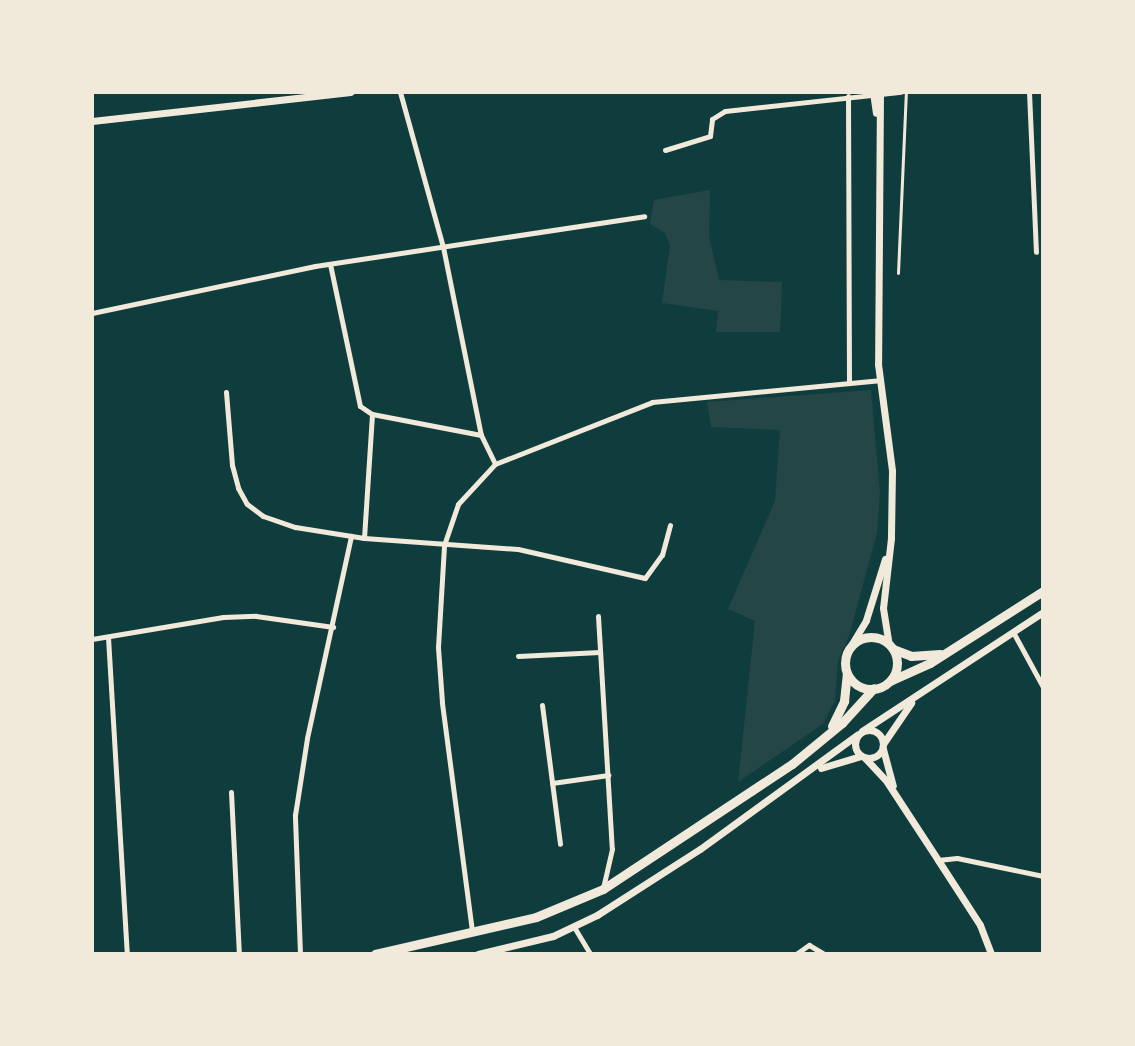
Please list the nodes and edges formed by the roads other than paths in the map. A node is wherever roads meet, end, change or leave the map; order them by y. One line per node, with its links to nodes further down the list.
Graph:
1 (350, 92): 7 (street)
2 (400, 92): 10 (street)
3 (903, 92): 5 (street); 13 (lane)
4 (1029, 92): 11 (street)
5 (876, 93): 6 (street); 15 (street)
6 (848, 96): 8 (street); 16 (street)
7 (92, 121)
8 (665, 150)
9 (644, 216): 10 (street)
10 (443, 247): 12 (street); 19 (street)
11 (1036, 252)
12 (330, 264): 14 (street); 18 (street)
13 (898, 273)
14 (92, 313)
15 (879, 380): 16 (street); 24 (street)
16 (849, 383): 20 (street)
17 (226, 392): 22 (street)
18 (372, 414): 19 (street); 23 (street)
19 (481, 435): 20 (street)
20 (495, 464): 25 (street)
21 (670, 525): 25 (street)
22 (351, 536): 23 (street); 29 (street)
23 (364, 538): 25 (street)
24 (891, 538): 33 (street); 34 (street)
25 (444, 545): 58 (street)
26 (1043, 591): 36 (highway)
27 (1043, 612): 30 (street)
28 (598, 616): 35 (street)
29 (333, 627): 31 (street); 61 (street)
30 (1013, 632): 40 (street); 42 (street)
31 (108, 637): 32 (street); 59 (street)
32 (92, 639)
33 (891, 646): 34 (highway); 36 (highway); 39 (highway)
34 (850, 647): 38 (highway)
35 (600, 652): 37 (street); 49 (street)
36 (947, 652): 39 (highway)
37 (518, 656)
38 (847, 673): 41 (highway); 45 (highway)
39 (890, 681): 41 (highway)
40 (1043, 687)
41 (874, 688): 45 (highway)
42 (921, 693): 44 (street); 46 (street)
43 (542, 705): 50 (street)
44 (860, 733): 46 (street); 47 (street); 48 (street)
45 (821, 741): 56 (highway)
46 (883, 746): 47 (street); 52 (street)
47 (863, 757): 48 (street); 52 (street)
48 (812, 772): 57 (street)
49 (608, 775): 50 (street); 56 (street)
50 (552, 783): 53 (street)
51 (231, 792): 60 (street)
52 (908, 817): 54 (street)
53 (560, 844)
54 (938, 860): 55 (street); 67 (street)
55 (1043, 876)
56 (603, 889): 58 (highway)
57 (574, 927): 63 (street); 64 (street)
58 (472, 932): 62 (highway)
59 (127, 954)
60 (239, 954)
61 (300, 954)
62 (375, 954)
63 (478, 954)
64 (590, 954)
65 (796, 954): 66 (street)
66 (824, 954)
67 (991, 954)

